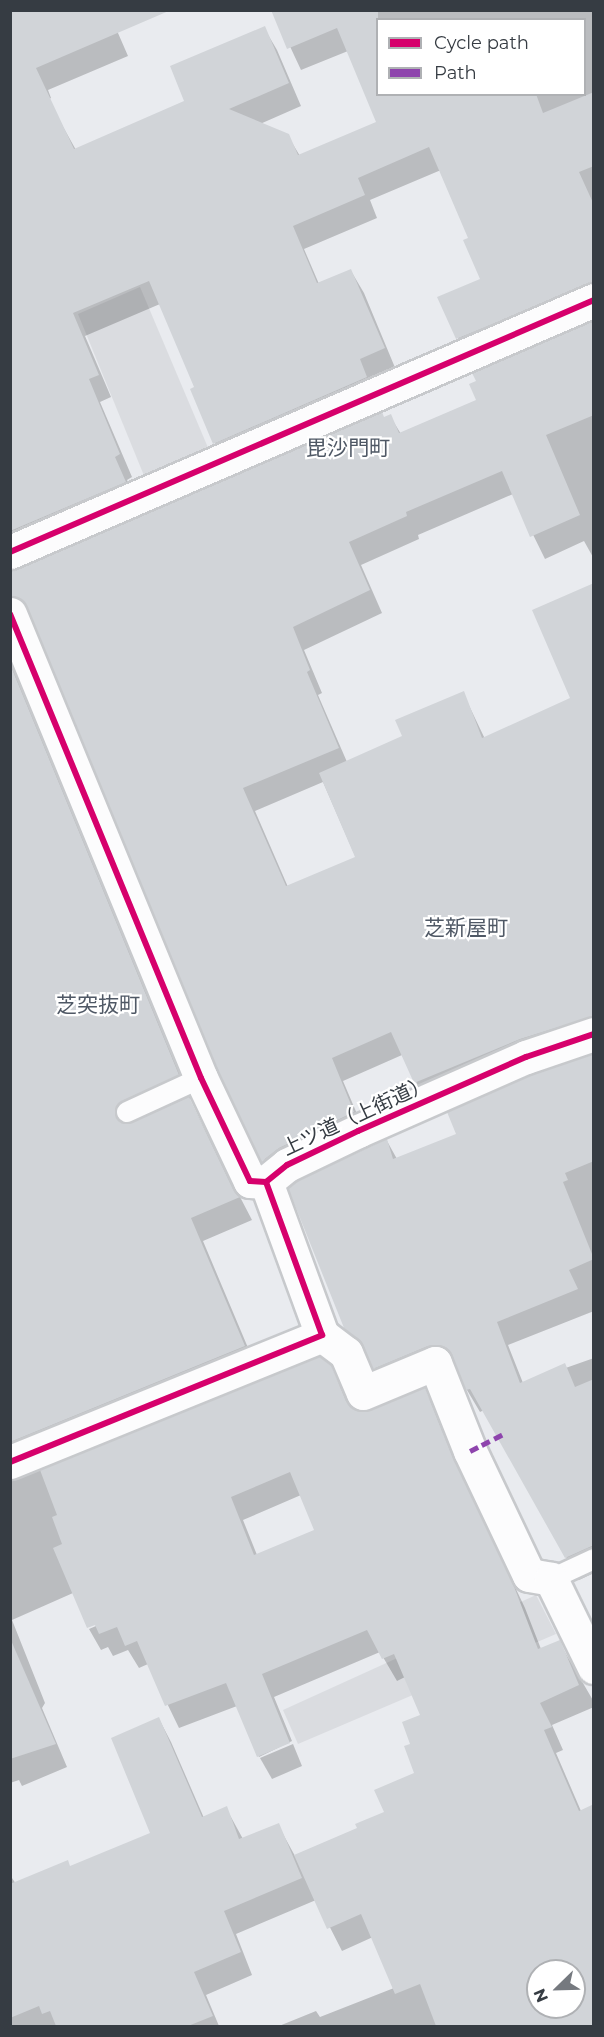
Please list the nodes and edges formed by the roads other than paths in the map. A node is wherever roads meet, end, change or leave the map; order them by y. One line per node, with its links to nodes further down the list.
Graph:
1 (594, 300): 2 (street)
2 (10, 552)
3 (10, 614): 5 (street)
4 (594, 1034): 7 (street, 上ツ道（上街道）)
5 (201, 1078): 6 (lane); 7 (street)
6 (127, 1112)
7 (266, 1182): 8 (street)
8 (322, 1335): 9 (street); 11 (street)
9 (10, 1462)
10 (594, 1559): 11 (lane)
11 (551, 1579): 12 (street)
12 (594, 1667)

